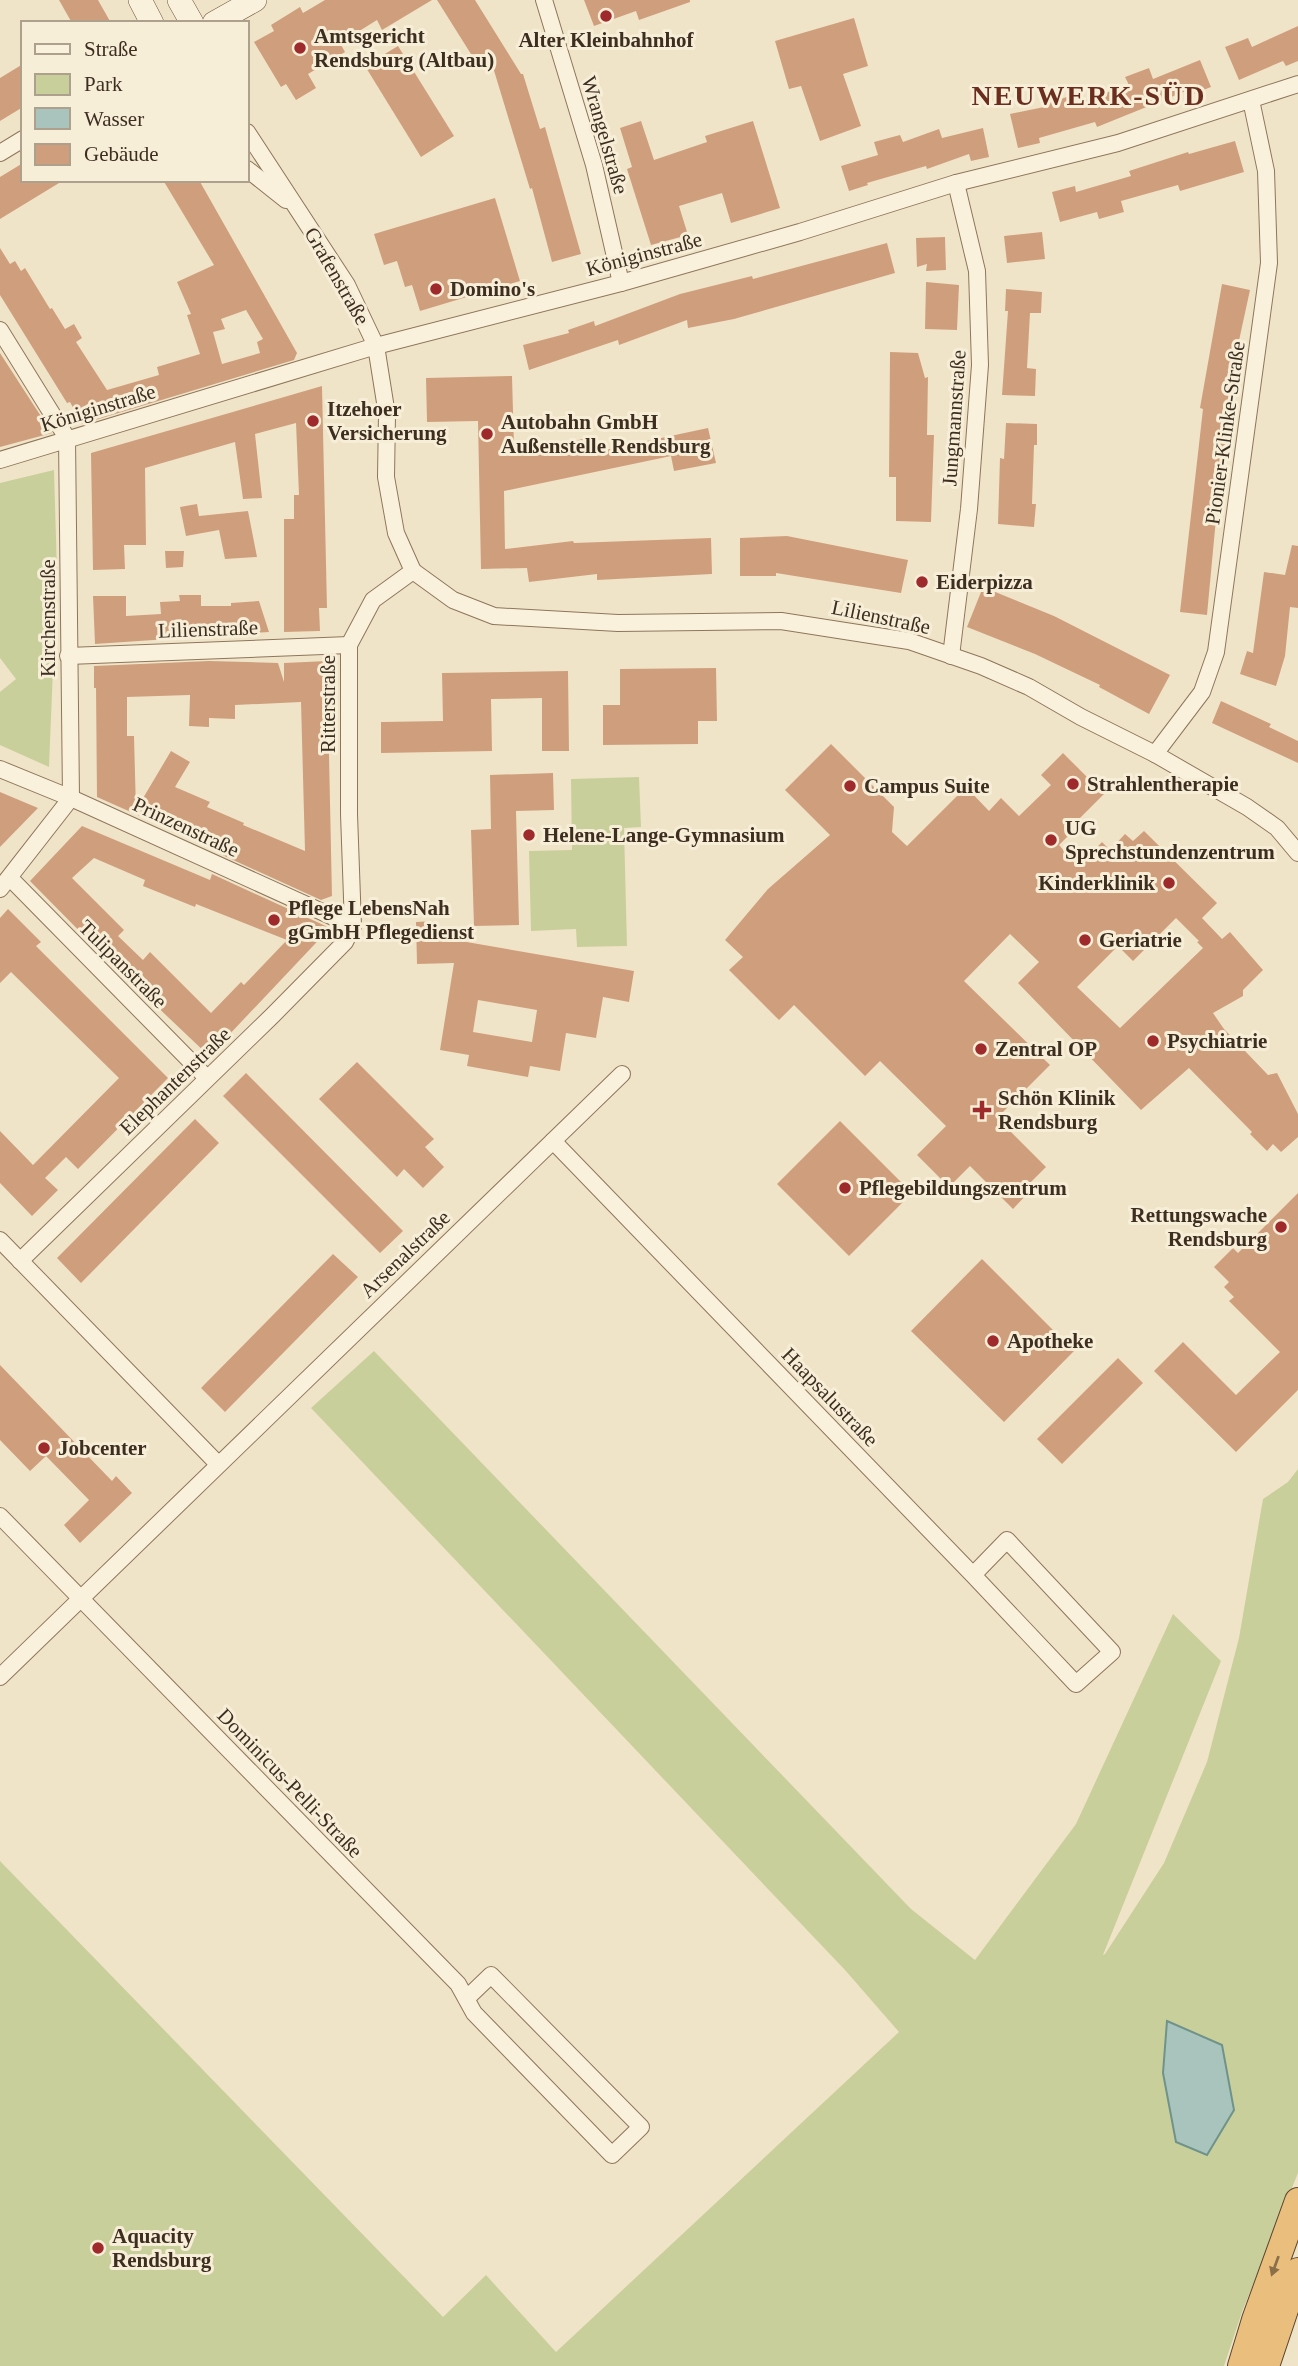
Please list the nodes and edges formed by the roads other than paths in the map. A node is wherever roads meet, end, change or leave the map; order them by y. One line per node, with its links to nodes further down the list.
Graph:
1 (140, 0): 5 (main road)
2 (178, 0): 6 (main road)
3 (255, 0): 7 (main road)
4 (544, 0): 16 (street, Wrangelstraße)
5 (151, 21)
6 (191, 21)
7 (218, 21)
8 (1298, 84): 9 (street, Königinstraße)
9 (1251, 100): 14 (street, Königinstraße); 25 (street, Pionier-Klinke-Straße)
10 (248, 134): 15 (street, Grafenstraße)
11 (21, 140): 12 (street)
12 (0, 153)
13 (248, 170): 15 (street, Grafenstraße)
14 (956, 183): 16 (street, Königinstraße); 24 (street, Jungmannstraße)
15 (296, 208): 18 (street, Grafenstraße)
16 (621, 282): 18 (street, Königinstraße)
17 (0, 330): 19 (street)
18 (376, 345): 19 (street, Königinstraße); 21 (street)
19 (67, 438): 20 (street, Königinstraße); 23 (street, Kirchenstraße)
20 (0, 460)
21 (413, 571): 22 (street, Ritterstraße); 24 (street, Lilienstraße)
22 (349, 645): 23 (street, Lilienstraße); 30 (street, Ritterstraße)
23 (68, 656): 27 (street, Kirchenstraße)
24 (951, 656): 25 (street, Lilienstraße)
25 (1155, 754): 28 (street, Lilienstraße)
26 (0, 769): 27 (street, Prinzenstraße)
27 (71, 797): 29 (street); 30 (street, Prinzenstraße)
28 (1298, 853)
29 (5, 883): 32 (street, Tulipanstraße)
30 (353, 926): 32 (street, Elephantenstraße)
31 (622, 1074): 33 (street, Arsenalstraße)
32 (207, 1078): 35 (street, Elephantenstraße)
33 (553, 1141): 36 (street, Arsenalstraße); 38 (street, Haapsalustraße)
34 (0, 1240): 35 (street)
35 (20, 1261): 36 (street)
36 (218, 1464): 39 (street, Arsenalstraße)
37 (0, 1516): 39 (street, Dominicus-Pelli-Straße)
38 (973, 1575): 38 (street, Haapsalustraße)
39 (81, 1599): 40 (street, Arsenalstraße); 41 (street, Dominicus-Pelli-Straße)
40 (0, 1677)
41 (467, 1998): 41 (street, Dominicus-Pelli-Straße)
42 (1298, 2201): 44 (highway, one-way to 44)
43 (1298, 2271): 45 (highway)
44 (1241, 2366)
45 (1266, 2366)

